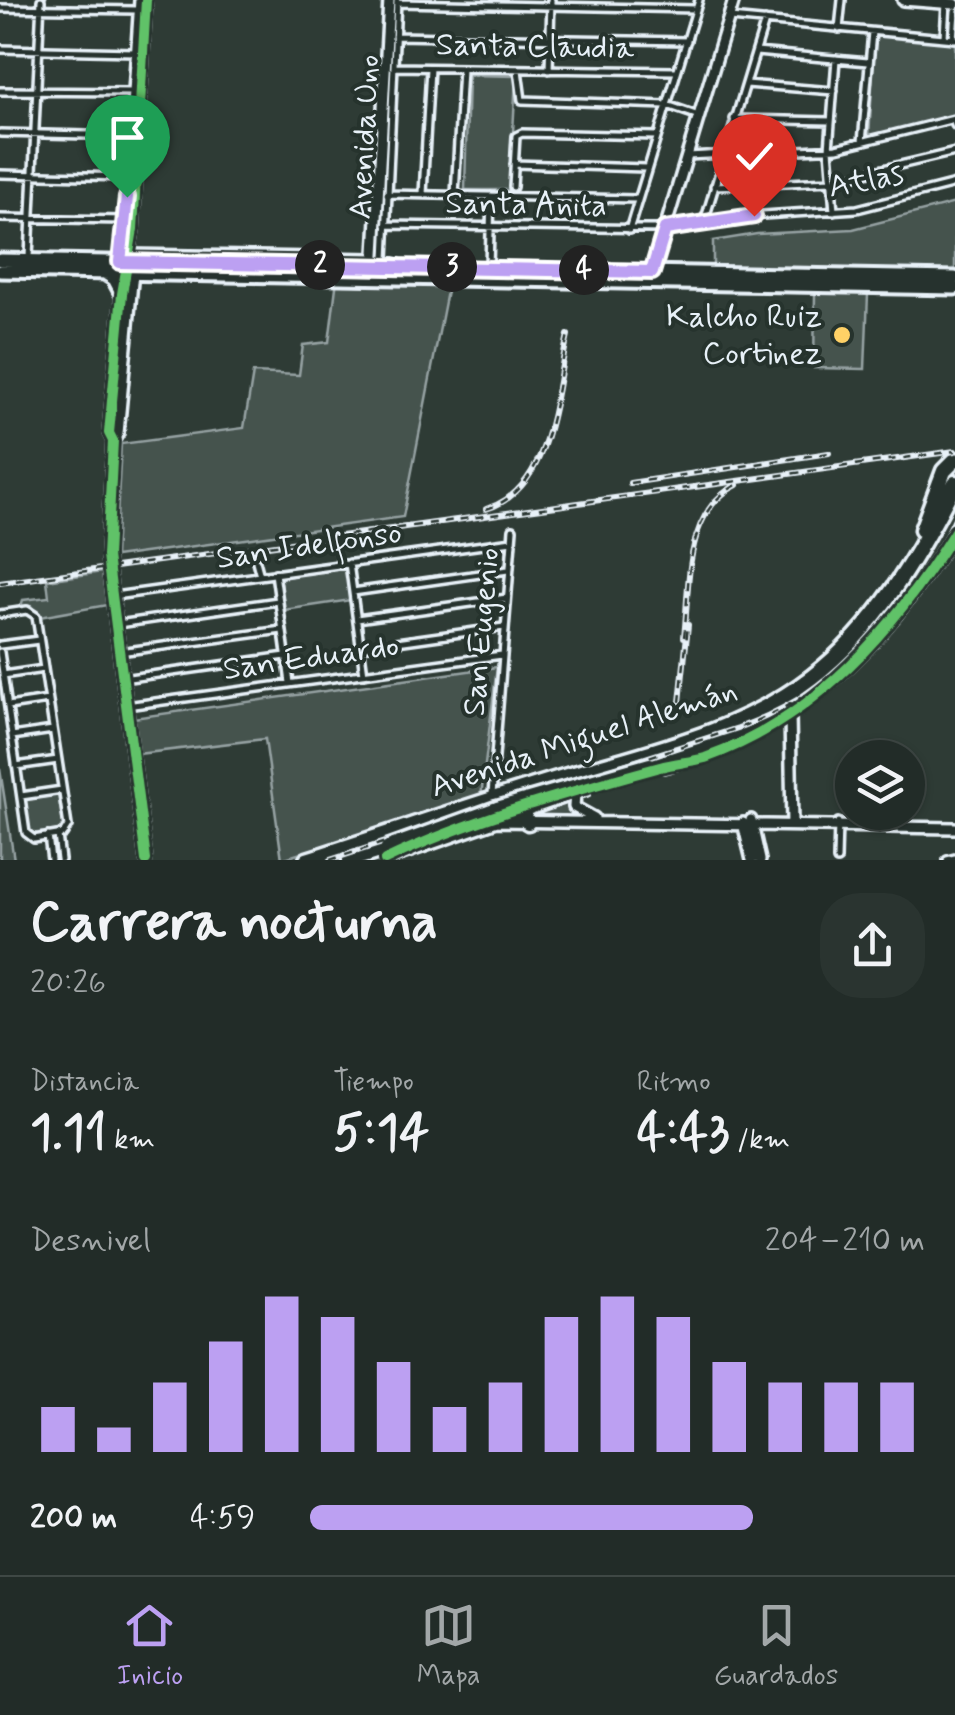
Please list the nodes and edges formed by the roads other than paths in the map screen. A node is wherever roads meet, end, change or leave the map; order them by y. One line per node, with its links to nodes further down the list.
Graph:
1 (42, 0): 12 (street)
2 (138, 0): 14 (street)
3 (146, 0): 41 (street)
4 (699, 0): 13 (street)
5 (734, 0): 15 (street)
6 (842, 0): 17 (street)
7 (903, 0): 10 (street)
8 (395, 1): 9 (street); 19 (street, Avenida Uno); 39 (street, Avenida Uno)
9 (550, 3): 13 (street); 20 (street)
10 (951, 4): 21 (street); 22 (street)
11 (0, 8): 12 (street)
12 (41, 9): 14 (street); 25 (street)
13 (696, 9): 23 (street)
14 (138, 10): 26 (street)
15 (730, 18): 16 (street); 43 (street)
16 (764, 21): 17 (street); 27 (street)
17 (839, 29): 18 (street)
18 (872, 32): 21 (street); 29 (street)
19 (395, 36): 20 (street); 30 (street, Avenida Uno)
20 (549, 38): 23 (street); 34 (street)
21 (944, 38): 22 (street)
22 (954, 39)
23 (687, 41): 35 (street)
24 (0, 49): 25 (street)
25 (40, 50): 26 (street); 38 (street)
26 (135, 52): 41 (street)
27 (756, 52): 28 (street); 36 (street)
28 (836, 59): 29 (street); 40 (street)
29 (868, 62): 51 (street)
30 (394, 67): 31 (street, Santa Claudia); 39 (street, Avenida Uno)
31 (430, 68): 32 (street, Santa Claudia); 66 (street)
32 (462, 69): 33 (street, Santa Claudia); 67 (street)
33 (518, 70): 34 (street, Santa Claudia); 42 (street)
34 (549, 70): 35 (street, Santa Claudia)
35 (676, 72): 42 (street)
36 (746, 84): 40 (street); 44 (street)
37 (0, 91): 38 (street)
38 (38, 91): 41 (street); 48 (street)
39 (388, 91): 65 (street, Avenida Uno); 71 (street, Avenida Uno)
40 (834, 91): 45 (street)
41 (135, 99): 49 (street); 60 (street)
42 (667, 105): 43 (street); 50 (street)
43 (699, 116): 55 (street)
44 (734, 119): 45 (street); 54 (street)
45 (831, 121): 52 (street)
46 (954, 122): 51 (street)
47 (0, 132): 48 (street)
48 (37, 133): 49 (street); 59 (street)
49 (131, 136): 60 (street)
50 (657, 136): 56 (street); 57 (street)
51 (862, 142): 52 (street)
52 (830, 149): 54 (street); 61 (street)
53 (955, 152): 61 (street)
54 (724, 154): 55 (street); 64 (street)
55 (688, 156): 79 (street)
56 (514, 164): 57 (street); 63 (street)
57 (647, 168): 70 (street)
58 (0, 174): 59 (street)
59 (34, 175): 60 (street); 74 (street)
60 (132, 180): 69 (street); 83 (street)
61 (832, 181): 64 (street); 72 (street)
62 (955, 184): 72 (street, Atlas)
63 (513, 186)
64 (714, 186): 76 (street)
65 (387, 194): 66 (street); 71 (street, Avenida Uno)
66 (423, 194): 67 (street)
67 (455, 195): 68 (street)
68 (491, 196): 70 (street); 78 (street)
69 (127, 197): 75 (street)
70 (638, 199): 80 (street)
71 (381, 206): 77 (street, Avenida Uno); 84 (street, Avenida Uno)
72 (834, 212): 76 (street, Atlas)
73 (0, 218): 74 (street)
74 (32, 218): 75 (street); 82 (street)
75 (126, 220): 83 (street)
76 (704, 222): 79 (street, Atlas)
77 (386, 225): 78 (street, Santa Anita); 84 (street, Avenida Uno)
78 (490, 227): 80 (street, Santa Anita); 85 (street)
79 (665, 229): 80 (street, Santa Anita); 88 (street)
80 (629, 230)
81 (0, 260): 82 (main road)
82 (28, 260): 83 (main road)
83 (129, 262): 84 (main road); 84 (main road); 87 (main road); 91 (street); 92 (street)
84 (376, 265): 85 (main road); 88 (main road)
85 (488, 267): 88 (main road)
86 (0, 271): 87 (main road)
87 (102, 273): 91 (main road)
88 (651, 277): 89 (main road); 90 (main road)
89 (955, 278)
90 (955, 288)
91 (122, 294): 92 (street)
92 (113, 441): 105 (street)
93 (955, 460): 108 (highway)
94 (955, 484): 108 (highway, Avenida Miguel Alemán)
95 (955, 501): 136 (highway, Avenida Miguel Alemán)
96 (514, 528): 98 (street, San Eugenio)
97 (955, 531): 130 (street)
98 (512, 541): 100 (street, San Idelfonso); 101 (street, San Eugenio)
99 (256, 561): 103 (street)
100 (348, 563): 102 (street, San Idelfonso); 104 (street)
101 (510, 570): 104 (street); 106 (street, San Eugenio)
102 (275, 574): 103 (street, San Idelfonso); 107 (street)
103 (260, 576): 105 (street, San Idelfonso)
104 (353, 592): 110 (street)
105 (111, 596): 111 (street)
106 (508, 598): 110 (street); 112 (street, San Eugenio)
107 (278, 602): 111 (street); 113 (street)
108 (879, 609): 134 (highway, Avenida Miguel Alemán)
109 (0, 614): 114 (street)
110 (357, 619): 115 (street)
111 (115, 624): 117 (street)
112 (504, 627): 115 (street); 118 (street, San Eugenio)
113 (282, 630): 117 (street); 119 (street)
114 (39, 640): 116 (street); 120 (street)
115 (360, 646): 123 (street)
116 (0, 648): 124 (street)
117 (119, 652): 125 (street)
118 (502, 655): 121 (street, San Eugenio); 123 (street, San Eduardo)
119 (286, 656): 125 (street); 126 (street)
120 (44, 669): 124 (street); 127 (street)
121 (501, 669): 122 (street); 141 (street, San Eugenio)
122 (510, 669)
123 (364, 674): 126 (street, San Eduardo)
124 (3, 675): 128 (street)
125 (122, 679): 129 (street)
126 (290, 684): 129 (street, San Eduardo)
127 (48, 700): 128 (street); 131 (street)
128 (8, 706): 132 (street)
129 (126, 706): 157 (street)
130 (790, 714): 136 (street); 144 (street)
131 (53, 730): 132 (street); 133 (street)
132 (12, 736): 135 (street)
133 (58, 760): 135 (street); 138 (street)
134 (625, 760): 137 (highway); 141 (highway, Avenida Miguel Alemán)
135 (16, 766): 140 (street)
136 (654, 766): 139 (street, Avenida Miguel Alemán); 153 (highway, Avenida Miguel Alemán, bridge)
137 (555, 785): 139 (highway); 142 (highway)
138 (62, 790): 140 (street); 150 (street)
139 (570, 795): 142 (street, Avenida Miguel Alemán); 147 (street)
140 (20, 796): 151 (street)
141 (492, 799): 143 (highway); 152 (highway, Avenida Miguel Alemán)
142 (524, 816): 143 (street, Avenida Miguel Alemán); 147 (street)
143 (495, 819): 153 (street, Avenida Miguel Alemán)
144 (792, 822): 145 (street); 147 (street); 147 (street)
145 (835, 823)
146 (925, 825): 148 (street)
147 (748, 826): 162 (street); 163 (street)
148 (955, 826)
149 (838, 830): 164 (street)
150 (58, 835): 151 (street); 154 (street)
151 (48, 836): 155 (street)
152 (332, 852): 158 (highway, Avenida Miguel Alemán); 159 (highway)
153 (389, 854): 160 (highway, Avenida Miguel Alemán); 161 (highway)
154 (60, 857): 155 (street)
155 (51, 858)
156 (955, 858): 165 (street)
157 (146, 860)
158 (307, 860)
159 (315, 860)
160 (350, 860)
161 (374, 860)
162 (752, 860)
163 (760, 860)
164 (837, 860)
165 (946, 860)

